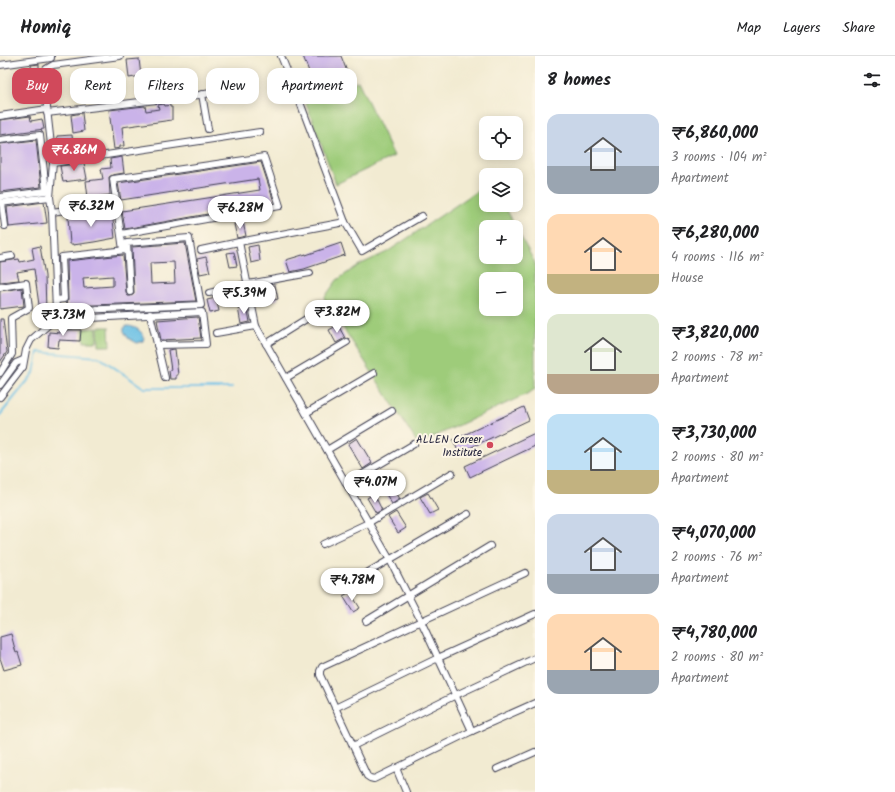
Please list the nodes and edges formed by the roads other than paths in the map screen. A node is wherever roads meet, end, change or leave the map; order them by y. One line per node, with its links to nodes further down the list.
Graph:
1 (51, 56): 4 (street)
2 (120, 56): 8 (street)
3 (281, 56): 19 (street)
4 (17, 59): 5 (street)
5 (0, 65)
6 (206, 93): 7 (street)
7 (202, 94): 8 (street); 10 (street)
8 (47, 111): 9 (street); 13 (street)
9 (0, 116)
10 (208, 129)
11 (260, 132): 13 (street)
12 (0, 140): 15 (street)
13 (53, 163): 14 (street)
14 (50, 197): 15 (street); 17 (street)
15 (1, 201): 20 (street)
16 (116, 202): 17 (street); 21 (street); 21 (street)
17 (52, 212): 32 (street)
18 (422, 216): 19 (street)
19 (345, 222): 22 (street)
20 (5, 226)
21 (121, 234): 23 (street)
22 (239, 242): 24 (street); 28 (street)
23 (125, 250): 30 (street); 32 (street); 34 (street)
24 (201, 250)
25 (12, 256): 26 (street)
26 (0, 258)
27 (310, 274): 28 (street)
28 (248, 284): 31 (street); 37 (street)
29 (0, 287): 43 (street)
30 (130, 292)
31 (209, 293)
32 (56, 300): 34 (street)
33 (326, 306): 40 (street)
34 (56, 311): 36 (street)
35 (150, 314): 36 (street); 41 (street); 41 (street)
36 (54, 320): 42 (street)
37 (256, 326): 38 (street); 40 (street)
38 (216, 332)
39 (347, 342): 46 (street)
40 (266, 344): 46 (street)
41 (157, 345): 45 (street)
42 (23, 360): 47 (street); 48 (street)
43 (0, 373)
44 (374, 373): 50 (street)
45 (165, 378)
46 (286, 378): 50 (street)
47 (0, 385)
48 (0, 398)
49 (392, 411): 52 (street)
50 (306, 413): 52 (street)
51 (414, 444): 54 (street)
52 (327, 450): 54 (street)
53 (452, 473): 56 (street)
54 (346, 484): 56 (street)
55 (468, 514): 59 (street)
56 (368, 523): 57 (street); 59 (street)
57 (323, 544)
58 (490, 546): 62 (street)
59 (390, 560): 61 (street); 62 (street)
60 (525, 573): 65 (street)
61 (341, 588)
62 (408, 595): 64 (street); 65 (street)
63 (535, 614): 66 (street)
64 (366, 621)
65 (421, 621): 66 (street); 70 (street)
66 (438, 658): 68 (street); 70 (street)
67 (535, 658): 68 (street)
68 (456, 695): 71 (street); 72 (street)
69 (535, 703): 71 (street)
70 (335, 708): 72 (street)
71 (472, 731): 74 (street)
72 (353, 746): 74 (street)
73 (535, 752): 75 (street)
74 (396, 768): 76 (street)
75 (497, 769)
76 (406, 792)

